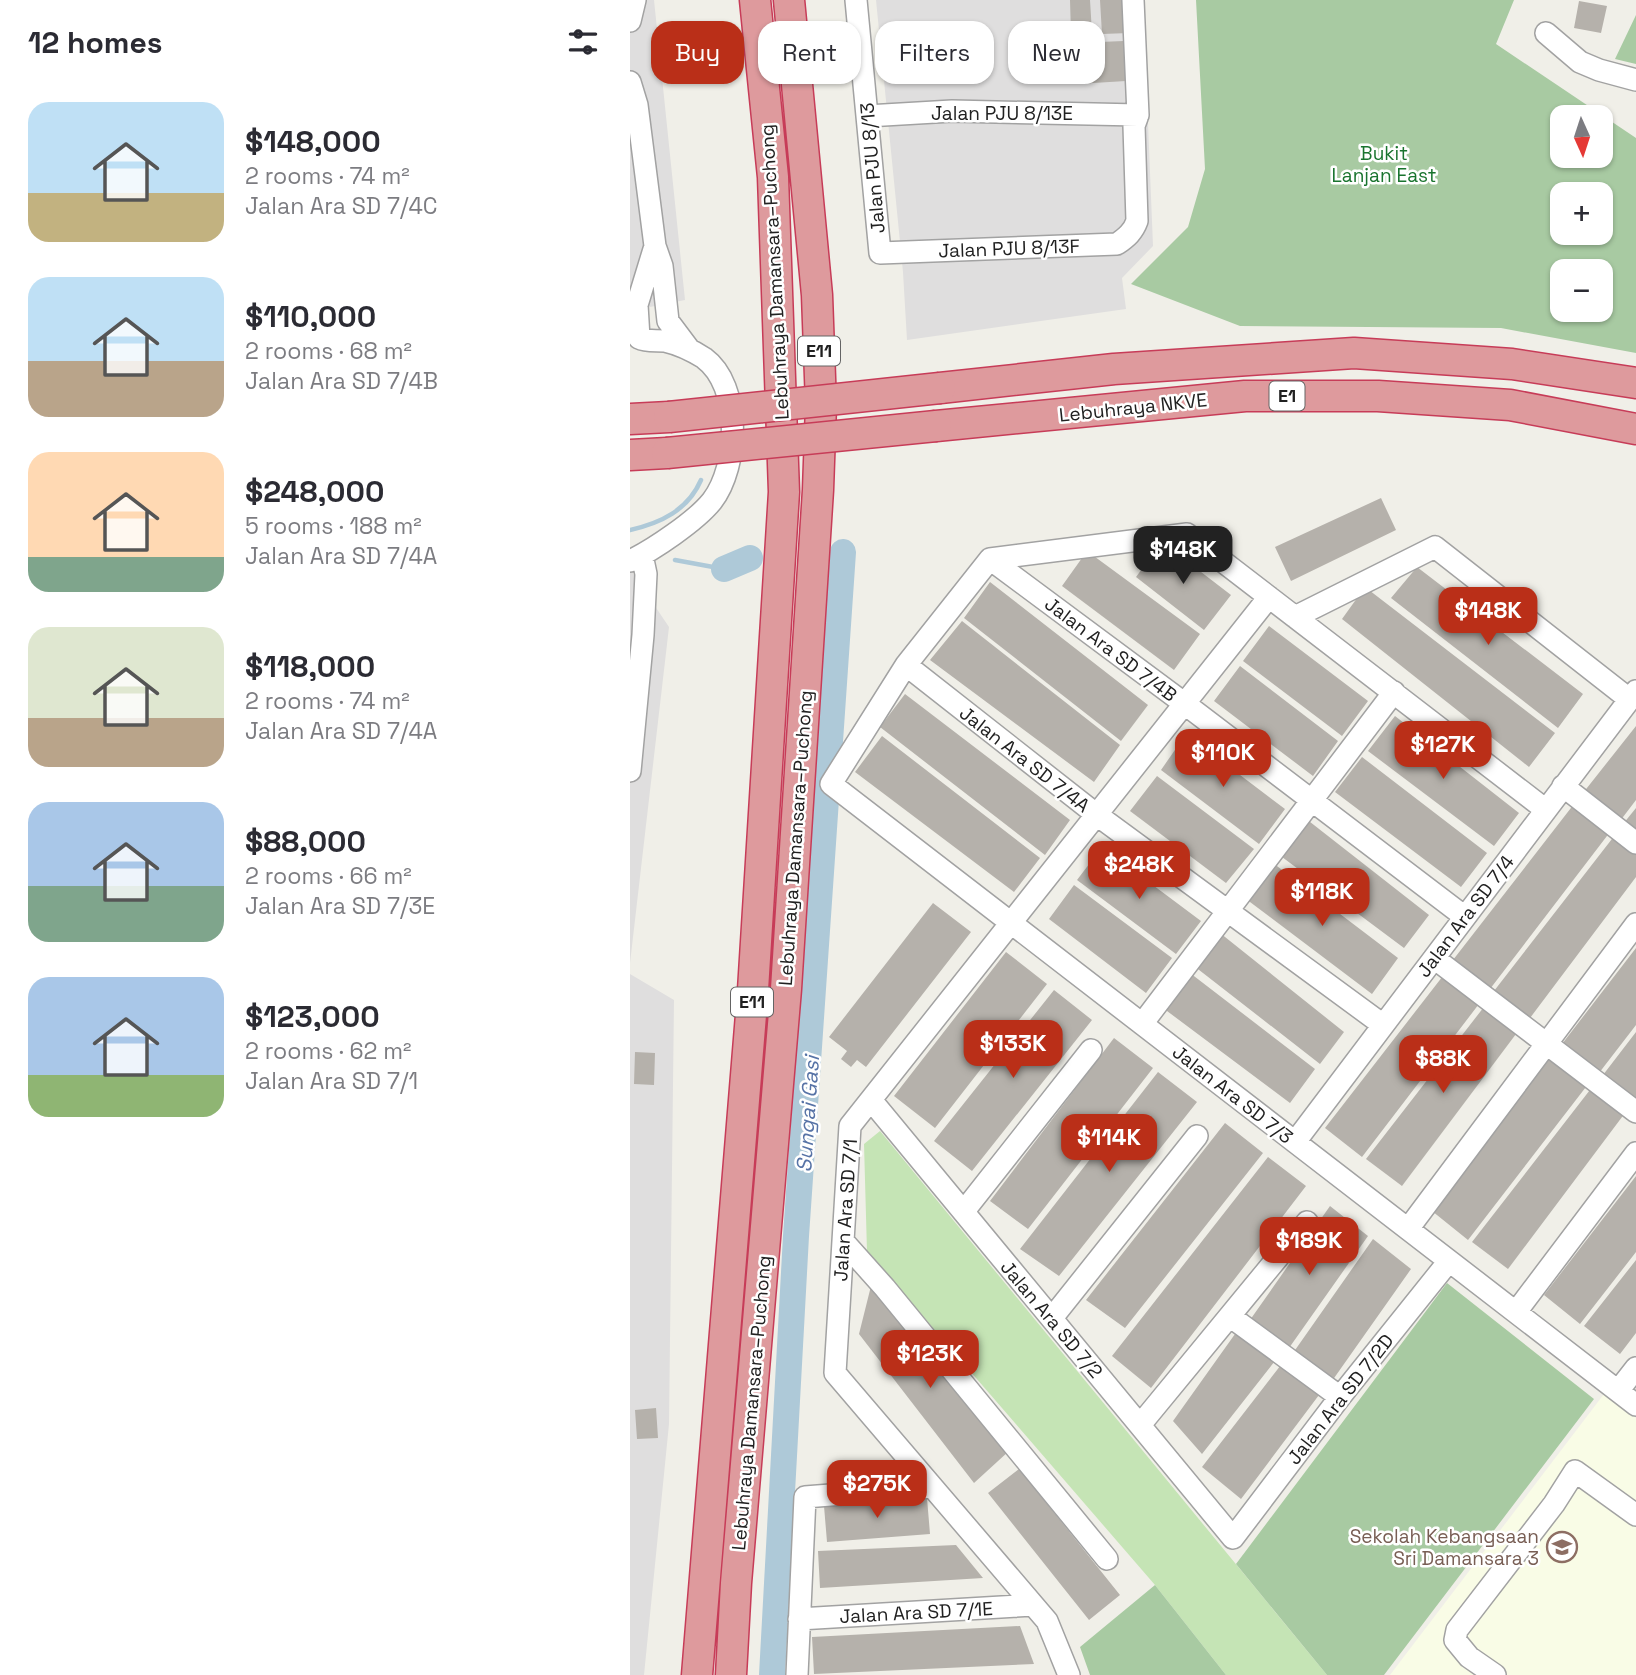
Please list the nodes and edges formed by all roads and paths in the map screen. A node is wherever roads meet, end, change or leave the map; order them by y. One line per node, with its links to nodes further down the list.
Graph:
1 (635, 0): 6 (street)
2 (755, 0): 69 (highway, Lebuhraya Damansara–Puchong / E11)
3 (789, 0): 70 (highway, Lebuhraya Damansara–Puchong / E11)
4 (856, 0): 11 (street, Jalan PJU 8/13)
5 (1133, 0): 10 (street)
6 (630, 21)
7 (1546, 33): 8 (street)
8 (1636, 80)
9 (630, 82): 12 (street)
10 (1138, 115): 11 (street, Jalan PJU 8/13E); 13 (street, Jalan PJU 8/13F)
11 (867, 116): 13 (street, Jalan PJU 8/13)
12 (655, 246): 14 (street); 15 (street)
13 (889, 259)
14 (637, 321): 15 (street); 16 (street)
15 (668, 321): 16 (street)
16 (689, 349): 21 (street)
17 (1636, 383): 18 (highway, Lebuhraya NKVE / E1, bridge)
18 (630, 419)
19 (1636, 429): 20 (highway, Lebuhraya NKVE / E1, bridge)
20 (630, 455)
21 (636, 558): 28 (street)
22 (990, 559): 23 (street); 25 (street); 29 (street, Jalan Ara SD 7/4B)
23 (1269, 597): 24 (street); 29 (street, Jalan Ara SD 7/1)
24 (1295, 617): 26 (street); 27 (street)
25 (906, 665): 34 (street, Jalan Ara SD 7/4A); 38 (street, Jalan Ara SD 7/3)
26 (1394, 692): 32 (street); 33 (street)
27 (1633, 695): 31 (street, Jalan Ara SD 7/4)
28 (633, 704): 30 (street)
29 (1185, 704): 32 (street, Jalan Ara SD 7/4B); 34 (street, Jalan Ara SD 7/1)
30 (630, 771)
31 (1563, 786): 33 (street, Jalan Ara SD 7/4); 35 (street)
32 (1312, 801): 36 (street); 37 (street, Jalan Ara SD 7/4B)
33 (1546, 810): 37 (street, Jalan Ara SD 7/4)
34 (1097, 815): 36 (street, Jalan Ara SD 7/4A); 38 (street, Jalan Ara SD 7/1)
35 (1636, 843)
36 (1228, 911): 41 (street); 42 (street, Jalan Ara SD 7/4A)
37 (1465, 917): 40 (street, Jalan Ara SD 7/4)
38 (1011, 923): 41 (street, Jalan Ara SD 7/3); 45 (street, Jalan Ara SD 7/1)
39 (1636, 925): 43 (street)
40 (1434, 958): 42 (street, Jalan Ara SD 7/4); 43 (street)
41 (1142, 1024): 48 (street, Jalan Ara SD 7/3)
42 (1383, 1025): 48 (street, Jalan Ara SD 7/4)
43 (1547, 1043): 46 (street); 52 (street)
44 (1091, 1050): 50 (street)
45 (871, 1100): 50 (street, Jalan Ara SD 7/2); 53 (street, Jalan Ara SD 7/1)
46 (1636, 1112)
47 (1197, 1136): 57 (street)
48 (1295, 1142): 52 (street, Jalan Ara SD 7/3)
49 (1636, 1153): 55 (street)
50 (964, 1211): 57 (street, Jalan Ara SD 7/2)
51 (1307, 1222): 56 (street)
52 (1408, 1228): 54 (street, Jalan Ara SD 7/3)
53 (843, 1241): 63 (street, Jalan Ara SD 7/1); 66 (street)
54 (1450, 1261): 55 (street, Jalan Ara SD 7/3); 60 (street, Jalan Ara SD 7/2D)
55 (1516, 1312): 59 (street, Jalan Ara SD 7/3)
56 (1231, 1317): 60 (street); 62 (street)
57 (1052, 1318): 62 (street, Jalan Ara SD 7/2)
58 (1636, 1368): 59 (street)
59 (1618, 1391): 61 (street, Jalan Ara SD 7/3)
60 (1340, 1397): 65 (street, Jalan Ara SD 7/2D)
61 (1636, 1405)
62 (1140, 1425): 65 (street, Jalan Ara SD 7/2)
63 (932, 1487): 67 (street, Jalan Ara SD 7/1); 68 (street)
64 (1636, 1515): 73 (street)
65 (1233, 1538)
66 (1107, 1559)
67 (1033, 1605): 68 (street, Jalan Ara SD 7/1E); 72 (street, Jalan Ara SD 7/1)
68 (799, 1619): 71 (street)
69 (697, 1675)
70 (731, 1675)
71 (797, 1675)
72 (1069, 1675)
73 (1495, 1675)

